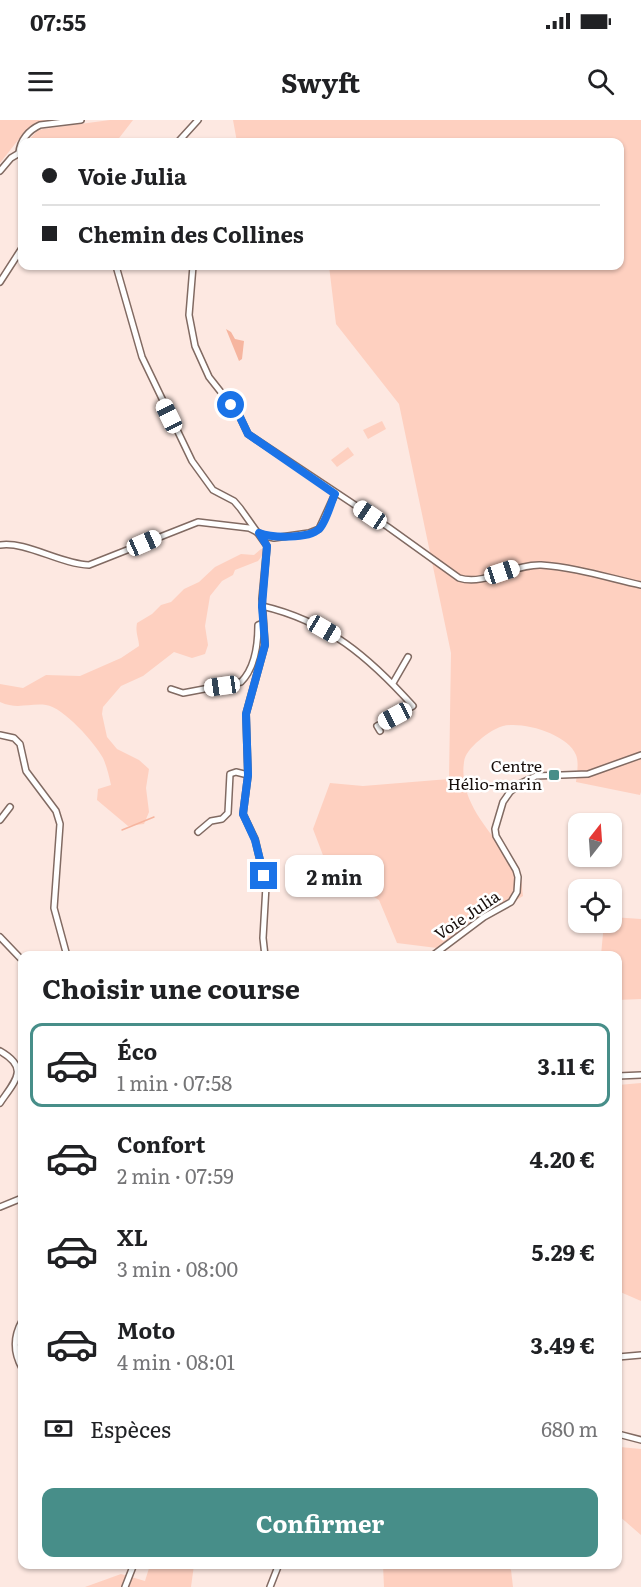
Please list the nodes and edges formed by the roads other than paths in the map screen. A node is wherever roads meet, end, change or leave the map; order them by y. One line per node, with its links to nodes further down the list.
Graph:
1 (81, 120): 3 (street)
2 (198, 120): 4 (street)
3 (24, 138)
4 (182, 138)
5 (18, 154): 6 (street)
6 (0, 171)
7 (18, 254): 10 (street)
8 (118, 270): 12 (street)
9 (193, 270): 11 (street)
10 (0, 282)
11 (335, 494): 12 (street); 14 (street)
12 (259, 533): 13 (street); 15 (street)
13 (0, 545)
14 (641, 585)
15 (262, 606): 16 (street); 18 (street)
16 (263, 623): 19 (street); 23 (street)
17 (408, 657): 18 (street)
18 (393, 683): 20 (street)
19 (171, 689)
20 (381, 731)
21 (0, 735): 28 (street)
22 (641, 754): 30 (street, Voie Julia)
23 (248, 775): 26 (street); 29 (street)
24 (10, 807): 25 (street)
25 (0, 820)
26 (198, 832)
27 (0, 937): 31 (street)
28 (66, 951)
29 (264, 951)
30 (439, 951)
31 (18, 956)
32 (0, 1051): 35 (street)
33 (641, 1075): 34 (street)
34 (622, 1076)
35 (0, 1103)
36 (18, 1200): 37 (street)
37 (0, 1207)
38 (18, 1330): 40 (street)
39 (641, 1355): 41 (street)
40 (18, 1357)
41 (622, 1357)
42 (622, 1435): 43 (street)
43 (641, 1440)
44 (132, 1569): 46 (street)
45 (277, 1569): 47 (street)
46 (125, 1587)
47 (270, 1587)

